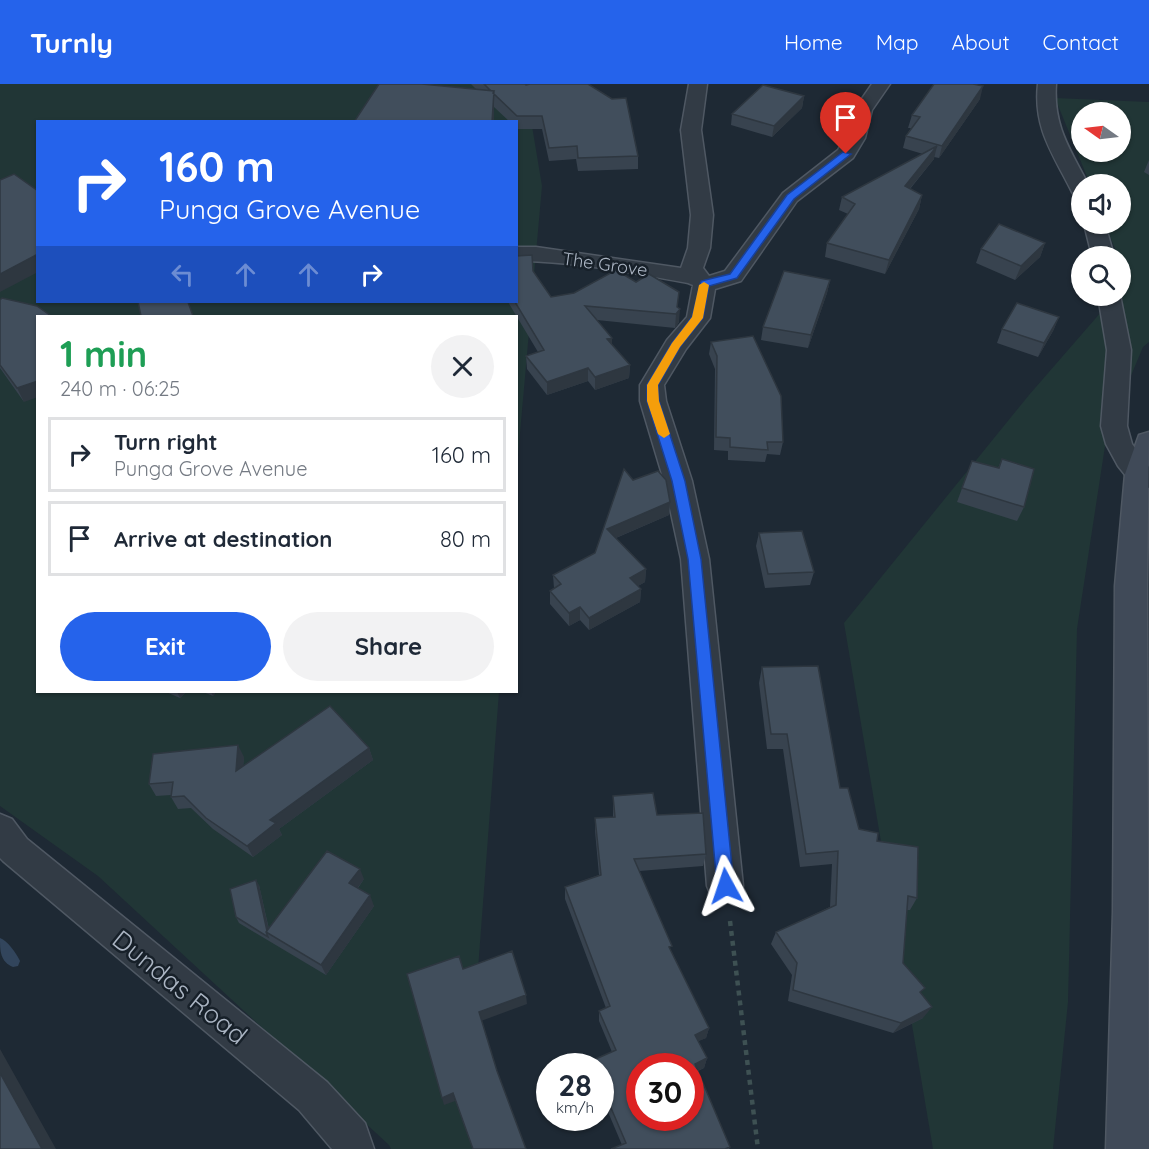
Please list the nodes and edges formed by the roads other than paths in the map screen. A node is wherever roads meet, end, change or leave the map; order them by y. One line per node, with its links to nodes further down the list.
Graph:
1 (698, 84): 6 (street)
2 (881, 84): 6 (street)
3 (1047, 84): 4 (street)
4 (1072, 174)
5 (518, 254): 6 (street, The Grove)
6 (700, 280): 10 (street)
7 (1112, 306): 8 (street)
8 (1146, 465): 12 (main road)
9 (0, 830): 11 (street, Dundas Road)
10 (726, 886)
11 (353, 1149)
12 (1130, 1149)

